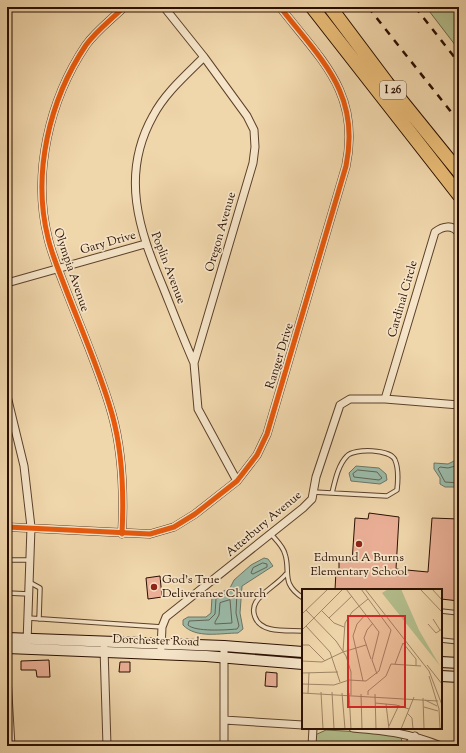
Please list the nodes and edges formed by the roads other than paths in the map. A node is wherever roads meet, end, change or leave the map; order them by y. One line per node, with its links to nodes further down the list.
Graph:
1 (124, 7): 11 (street, Olympia Avenue)
2 (164, 7): 6 (street, Oregon Avenue)
3 (280, 7): 17 (street, Ranger Drive)
4 (312, 7): 8 (highway, I 26)
5 (330, 7): 7 (highway, I 26)
6 (204, 57): 10 (street, Poplin Avenue); 13 (street, Oregon Avenue)
7 (459, 172)
8 (459, 195)
9 (459, 233): 15 (street, Cardinal Circle)
10 (145, 244): 11 (street, Gary Drive); 13 (street, Poplin Avenue)
11 (58, 269): 12 (street, Gary Drive); 22 (street, Olympia Avenue)
12 (7, 283)
13 (194, 363): 17 (street, Oregon Avenue)
14 (7, 396): 20 (street)
15 (385, 399): 16 (street, Atterbury Avenue); 18 (street, Atterbury Avenue)
16 (459, 405)
17 (237, 481): 22 (street, Ranger Drive)
18 (313, 492): 19 (lane); 23 (street, Atterbury Avenue)
19 (332, 493): 19 (lane)
20 (31, 527): 21 (street, Ranger Drive); 22 (street, Ranger Drive); 25 (street)
21 (7, 528)
22 (122, 534)
23 (270, 534): 26 (lane); 35 (street, Atterbury Avenue)
24 (7, 560): 25 (lane)
25 (30, 560): 27 (street)
26 (286, 574): 30 (lane); 36 (lane)
27 (29, 582): 29 (street); 34 (lane)
28 (7, 593): 29 (lane)
29 (29, 594): 33 (street)
30 (302, 597)
31 (442, 611): 32 (lane)
32 (459, 613)
33 (28, 618): 34 (lane); 40 (street)
34 (39, 619): 35 (lane)
35 (162, 627): 44 (street, Atterbury Avenue)
36 (302, 630)
37 (7, 638): 40 (main road, Dorchester Road)
38 (442, 640): 39 (lane)
39 (459, 642)
40 (27, 643): 42 (main road, Dorchester Road); 43 (main road, Dorchester Road)
41 (224, 646): 44 (main road, Dorchester Road); 45 (main road, Dorchester Road); 46 (street)
42 (104, 647): 44 (main road, Dorchester Road); 59 (street)
43 (7, 648)
44 (161, 649): 46 (main road, Dorchester Road)
45 (302, 652)
46 (224, 657): 49 (main road, Dorchester Road); 53 (street)
47 (442, 662): 48 (main road)
48 (459, 663)
49 (302, 664)
50 (442, 676): 51 (main road)
51 (459, 677)
52 (7, 678): 58 (street)
53 (224, 720): 54 (street); 60 (street)
54 (302, 726)
55 (313, 729): 61 (street)
56 (364, 729): 57 (street)
57 (415, 736): 62 (street); 63 (street)
58 (11, 746)
59 (107, 746)
60 (224, 746)
61 (312, 746)
62 (408, 746)
63 (441, 746)

